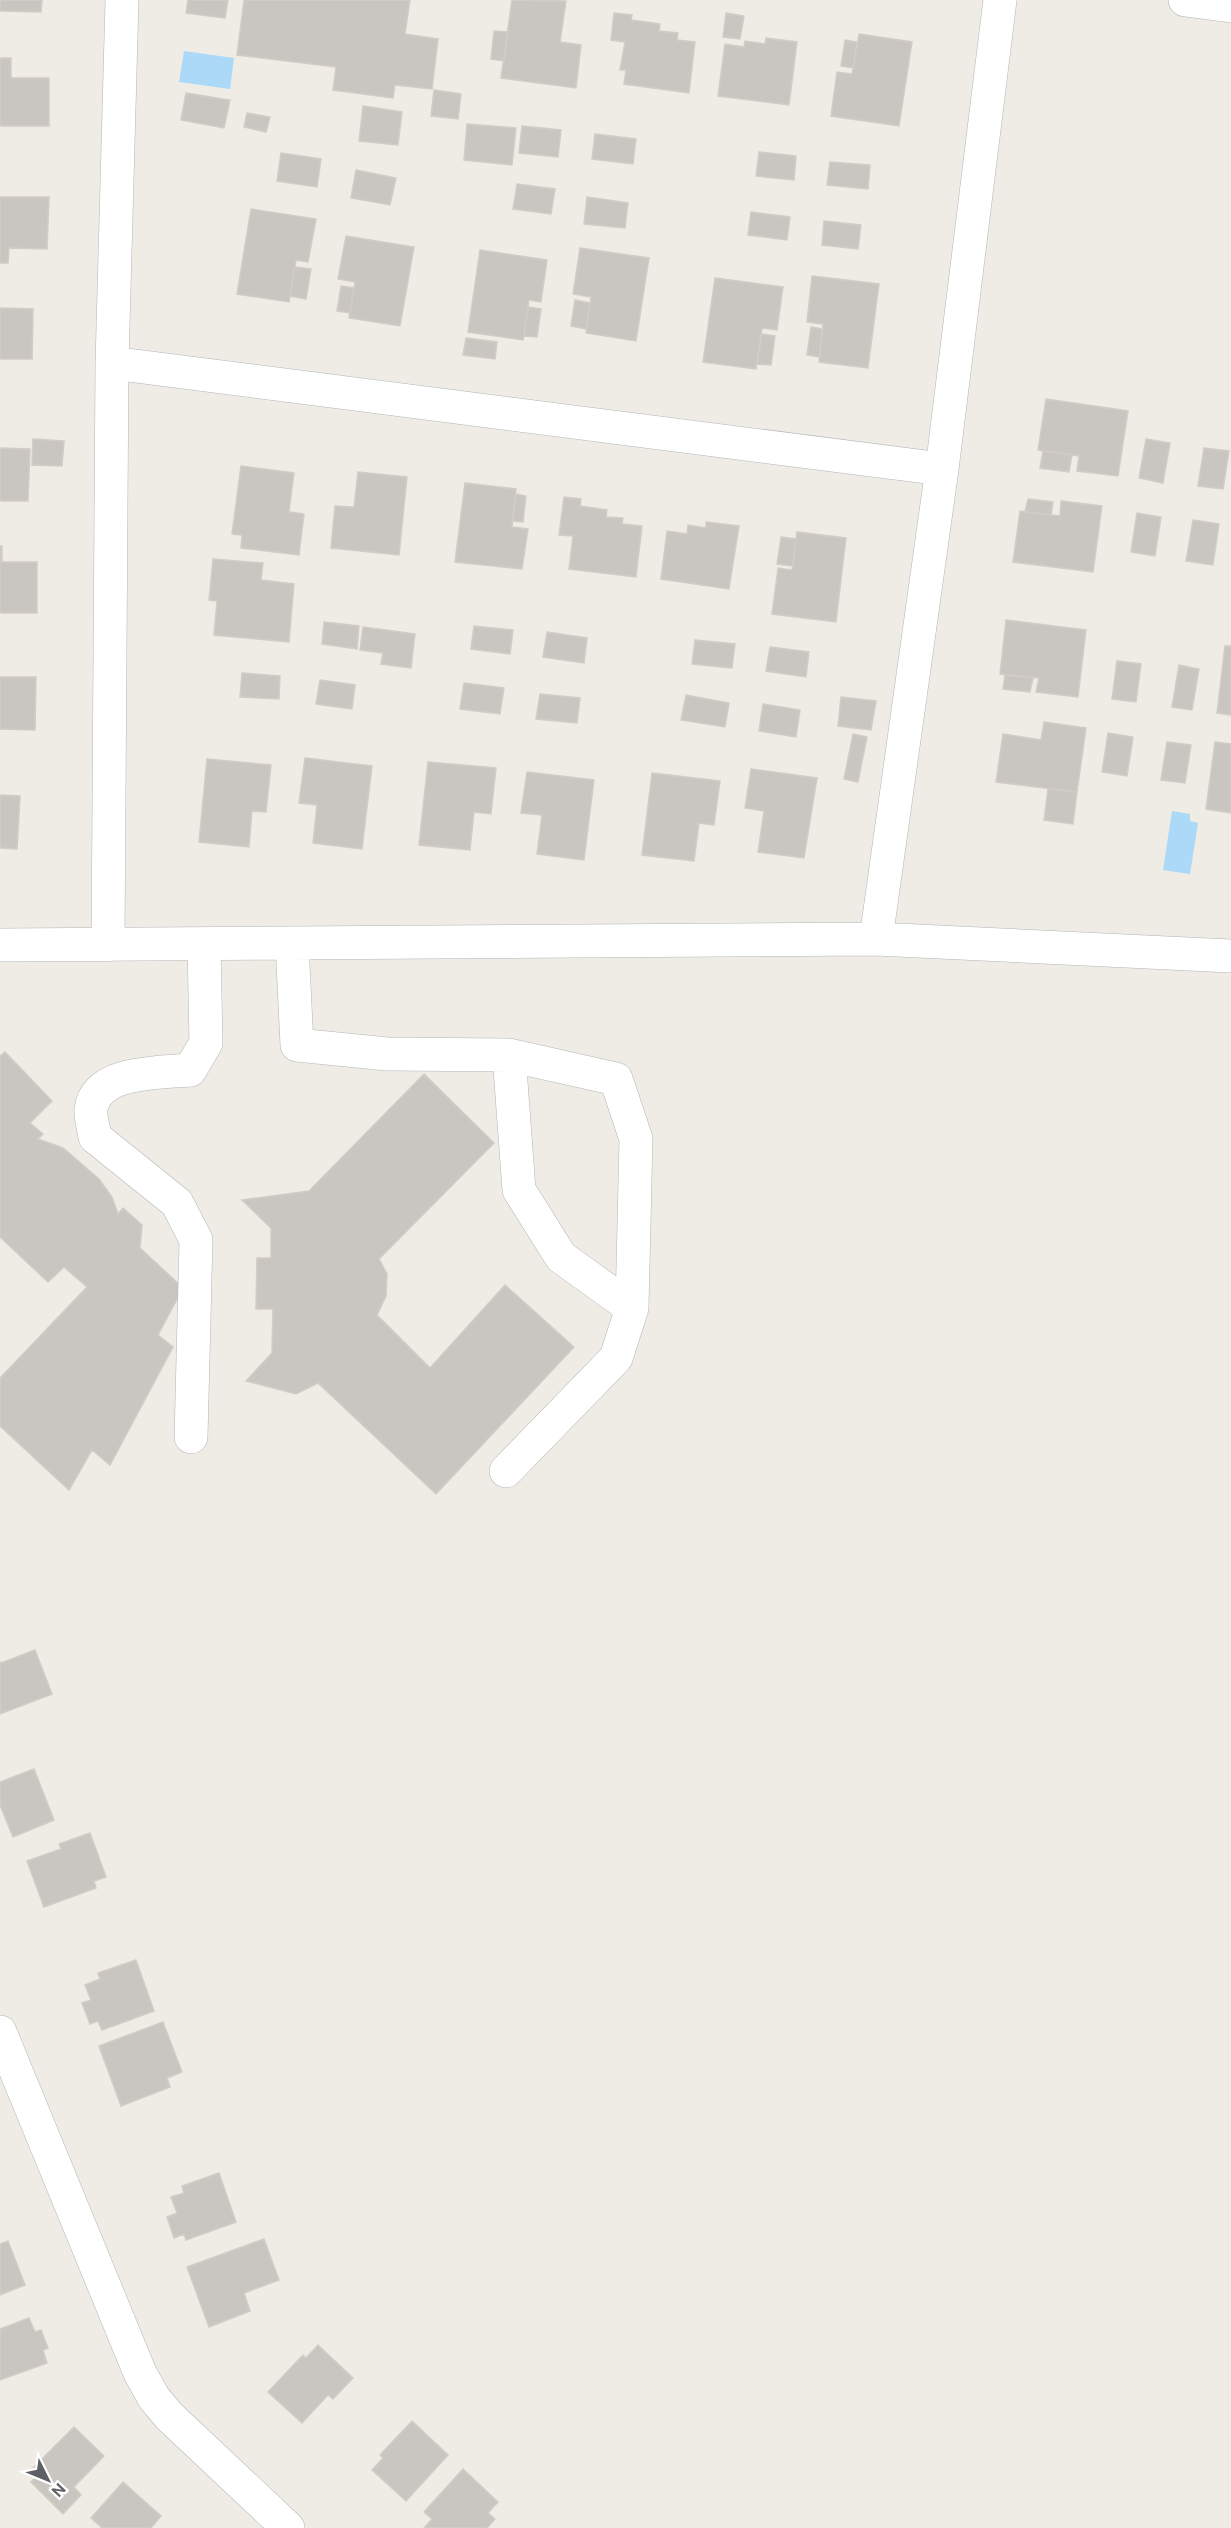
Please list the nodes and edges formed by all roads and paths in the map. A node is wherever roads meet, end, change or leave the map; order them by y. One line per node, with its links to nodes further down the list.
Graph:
1 (122, 0): 5 (street)
2 (1000, 0): 6 (street)
3 (1185, 0): 4 (street)
4 (1231, 6)
5 (112, 363): 6 (street); 11 (street)
6 (942, 469): 7 (street)
7 (876, 939): 9 (street); 12 (street)
8 (204, 944): 9 (street); 11 (street); 15 (street)
9 (291, 944): 13 (street)
10 (0, 945): 11 (street)
11 (108, 945)
12 (1231, 956)
13 (509, 1055): 14 (street); 14 (street)
14 (632, 1308): 16 (street)
15 (191, 1437)
16 (506, 1471)
17 (0, 2032): 18 (street)
18 (288, 2528)

